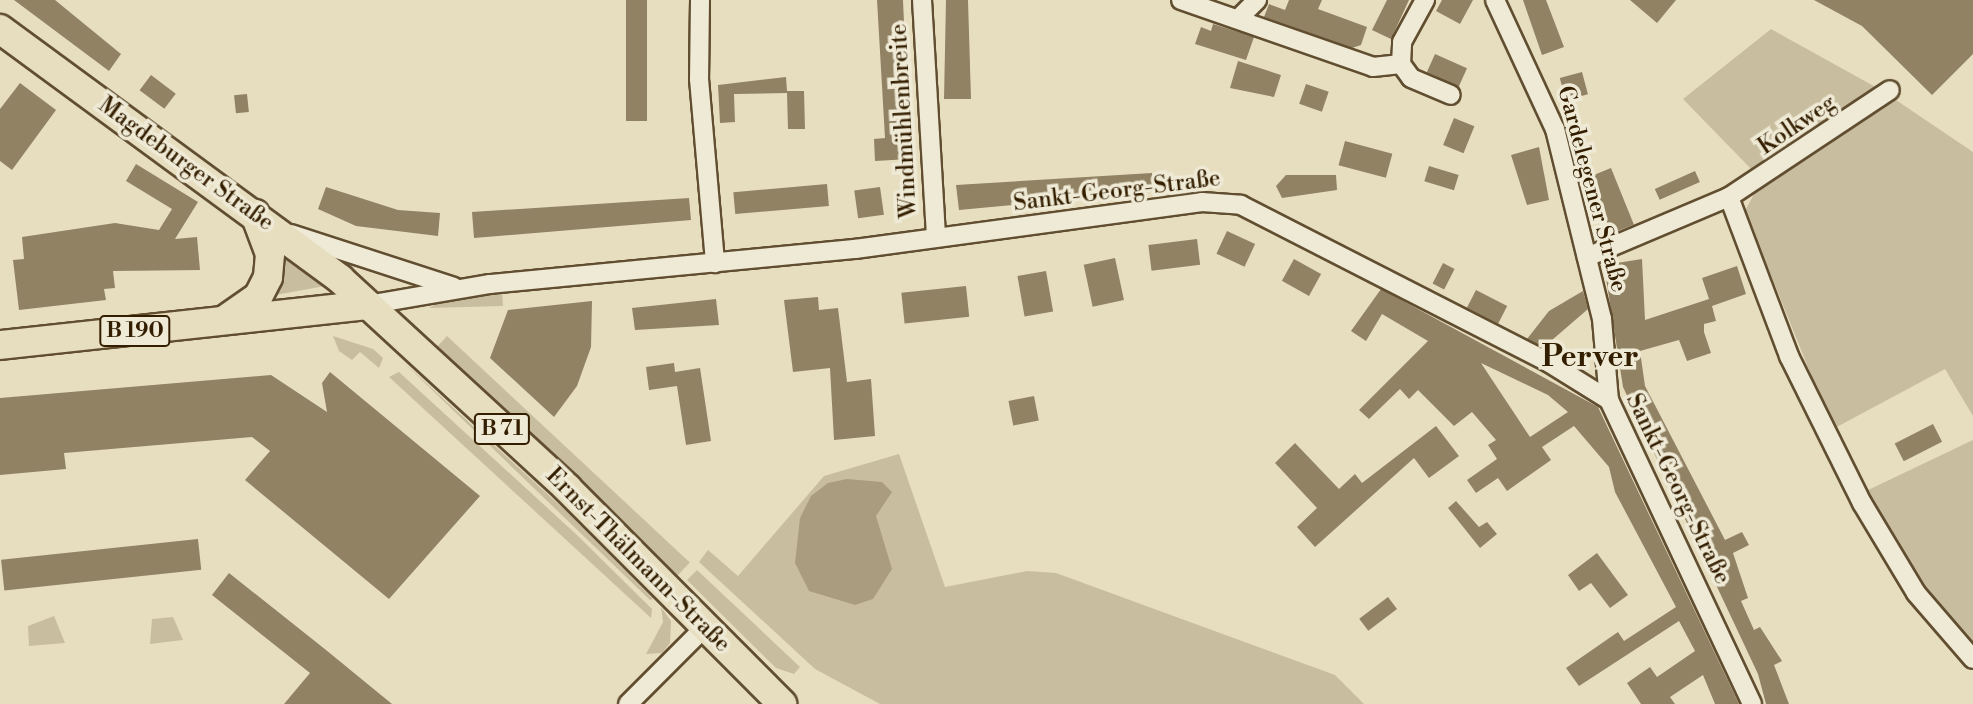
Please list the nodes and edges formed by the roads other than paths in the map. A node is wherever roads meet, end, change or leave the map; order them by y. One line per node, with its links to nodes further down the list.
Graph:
1 (699, 0): 17 (street)
2 (922, 0): 15 (street, Windmühlenbreite)
3 (1181, 0): 8 (street)
4 (1235, 0): 8 (street)
5 (1257, 0): 8 (street)
6 (1425, 0): 10 (street)
7 (1495, 0): 16 (street, Gardelegener Straße)
8 (1238, 19): 10 (street)
9 (0, 30): 14 (main road, Magdeburger Straße / B 71)
10 (1401, 64): 12 (street)
11 (1890, 90): 13 (street, Kolkweg)
12 (1451, 95)
13 (1729, 197): 16 (street); 24 (street)
14 (266, 221): 18 (street, Sankt-Georg-Straße); 19 (main road, Magdeburger Straße / B 71); 20 (main road)
15 (936, 238): 17 (street, Sankt-Georg-Straße); 22 (street, Sankt-Georg-Straße)
16 (1587, 257): 22 (street, Gardelegener Straße)
17 (715, 263): 18 (street, Sankt-Georg-Straße)
18 (457, 289): 19 (street, Sankt-Georg-Straße)
19 (367, 305): 20 (main road, B 190); 23 (main road, Ernst-Thälmann-Straße / B 71)
20 (220, 323): 21 (main road, B 190)
21 (0, 345)
22 (1609, 400): 27 (street, Sankt-Georg-Straße)
23 (706, 626): 25 (street); 26 (main road, Ernst-Thälmann-Straße / B 71)
24 (1973, 659)
25 (628, 704)
26 (782, 704)
27 (1752, 704)

